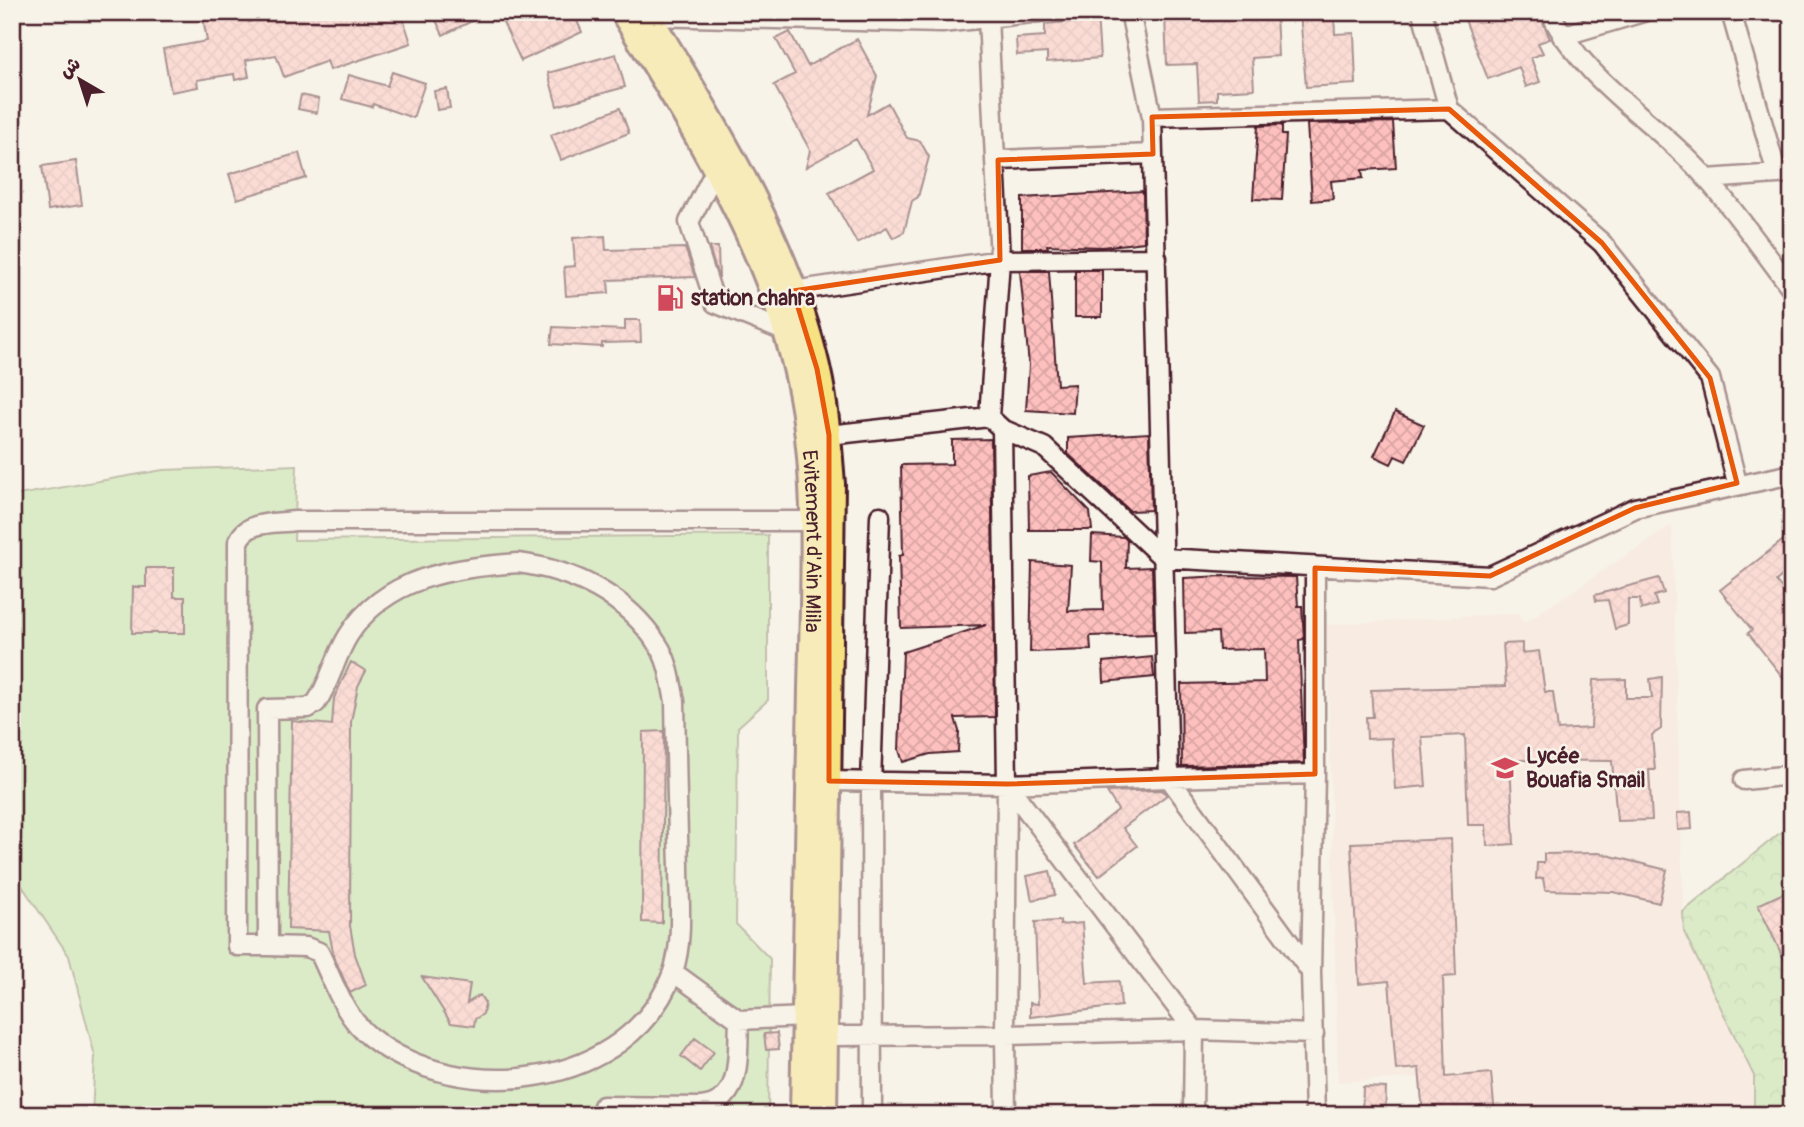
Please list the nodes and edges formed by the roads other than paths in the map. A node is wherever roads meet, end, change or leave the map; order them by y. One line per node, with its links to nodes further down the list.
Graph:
1 (1040, 12): 9 (street)
2 (1130, 12): 12 (street)
3 (1422, 12): 11 (street)
4 (1550, 12): 10 (street)
5 (1643, 12): 10 (street)
6 (1731, 12): 16 (street)
7 (637, 17): 8 (street); 15 (highway, Evitement d'Ain Mlila); 21 (highway, Evitement d'Ain Mlila)
8 (941, 17): 9 (street)
9 (988, 18): 14 (street)
10 (1562, 36): 17 (street)
11 (1448, 109): 12 (street); 26 (street)
12 (1152, 117): 13 (street)
13 (1153, 154): 14 (street); 18 (street)
14 (998, 160): 19 (street)
15 (715, 171): 22 (highway, Evitement d'Ain Mlila); 22 (street)
16 (1784, 173): 17 (street)
17 (1707, 178): 20 (street)
18 (1157, 258): 19 (street); 29 (street)
19 (1000, 260): 21 (street); 23 (street)
20 (1789, 283)
21 (793, 291): 24 (highway, Evitement d'Ain Mlila)
22 (784, 331): 28 (highway, Evitement d'Ain Mlila)
23 (996, 423): 24 (street); 29 (street); 39 (street)
24 (829, 435): 37 (highway, Evitement d'Ain Mlila)
25 (1792, 474): 26 (street)
26 (1737, 483): 30 (street)
27 (880, 516): 38 (street)
28 (811, 521): 31 (street); 43 (highway, Evitement d'Ain Mlila)
29 (1163, 558): 30 (street); 35 (street)
30 (1315, 568): 33 (street)
31 (238, 708): 32 (street); 40 (street)
32 (267, 709): 40 (street); 41 (street)
33 (1315, 774): 35 (street); 42 (street)
34 (1792, 775): 36 (street)
35 (1169, 778): 39 (street); 42 (street)
36 (1744, 780)
37 (829, 781): 38 (street); 48 (highway, Evitement d'Ain Mlila)
38 (871, 783): 39 (street); 49 (street)
39 (1007, 784): 45 (street); 47 (street)
40 (268, 946): 41 (street)
41 (673, 972): 44 (street)
42 (1311, 972): 46 (street)
43 (805, 1017): 44 (street); 51 (highway, Evitement d'Ain Mlila)
44 (739, 1020): 50 (street)
45 (1194, 1030): 46 (street); 47 (street); 55 (street)
46 (1314, 1034): 56 (street)
47 (1005, 1035): 49 (street); 54 (street)
48 (825, 1036): 49 (street); 52 (highway, Evitement d'Ain Mlila)
49 (870, 1037): 53 (street)
50 (603, 1106)
51 (803, 1115)
52 (824, 1115)
53 (872, 1115)
54 (1006, 1115)
55 (1193, 1115)
56 (1315, 1115)

